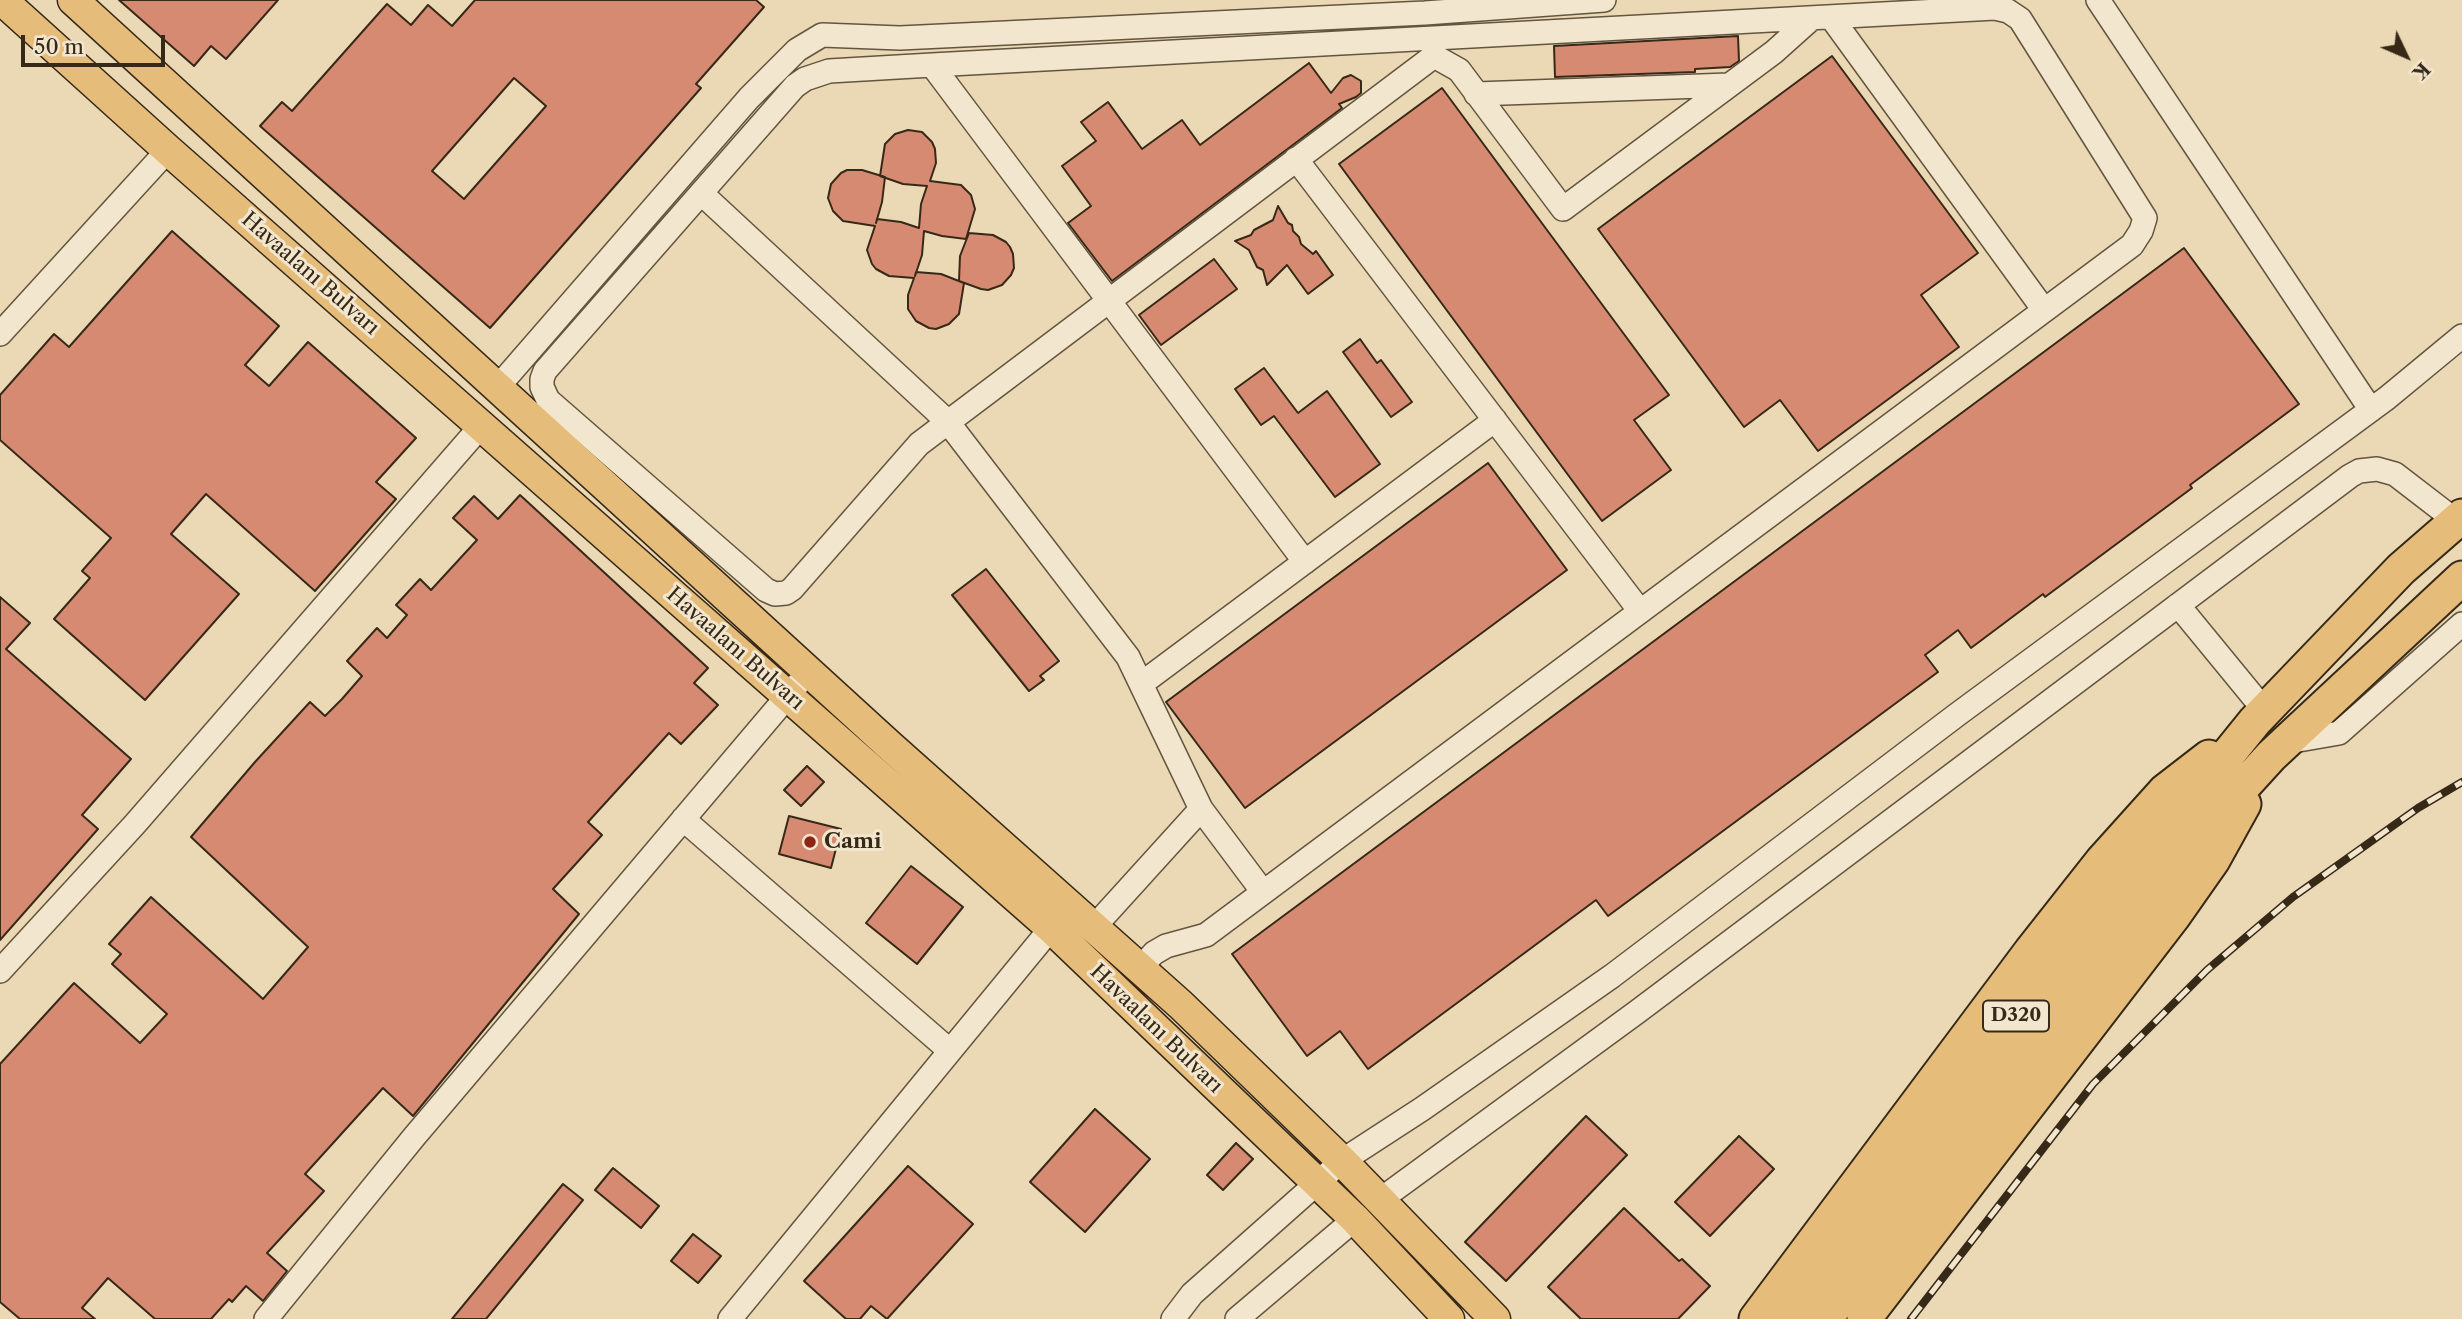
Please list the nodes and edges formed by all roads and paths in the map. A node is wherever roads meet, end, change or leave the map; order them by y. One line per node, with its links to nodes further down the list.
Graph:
1 (2, 0): 10 (main road, Havaalanı Bulvarı)
2 (73, 0): 17 (main road, Havaalanı Bulvarı)
3 (1604, 0): 17 (street)
4 (2098, 0): 18 (street)
5 (1821, 17): 6 (street); 8 (street); 14 (street); 14 (street)
6 (1434, 47): 7 (street); 9 (street); 11 (street)
7 (932, 65): 12 (street); 13 (street)
8 (1729, 85): 9 (street); 9 (street)
9 (1476, 94)
10 (169, 150): 15 (street); 21 (main road, Havaalanı Bulvarı)
11 (1296, 159): 13 (street); 19 (street)
12 (701, 193): 20 (street); 20 (street)
13 (1108, 300): 20 (street); 23 (street)
14 (2044, 310): 26 (street)
15 (0, 334)
16 (2462, 336): 18 (street)
17 (496, 387): 28 (main road, Havaalanı Bulvarı)
18 (2371, 410): 44 (street)
19 (1494, 420): 23 (street); 26 (street)
20 (947, 421): 29 (street)
21 (481, 425): 30 (main road, Havaalanı Bulvarı); 41 (street)
22 (2459, 518): 25 (street); 31 (highway, D320)
23 (1305, 562): 29 (street)
24 (2462, 578): 32 (highway, D320)
25 (2178, 605): 31 (street); 46 (street)
26 (1640, 611): 35 (street)
27 (2462, 624): 32 (street)
28 (809, 672): 30 (street); 36 (main road, Havaalanı Bulvarı)
29 (1141, 684): 33 (street)
30 (787, 695): 34 (street); 37 (main road, Havaalanı Bulvarı)
31 (2260, 716): 54 (highway); 55 (highway, D320)
32 (2279, 749): 56 (highway, D320); 57 (highway)
33 (1201, 809): 35 (street); 38 (street)
34 (683, 819): 43 (street); 48 (street)
35 (1264, 892): 40 (street)
36 (1071, 906): 37 (street); 38 (main road, Havaalanı Bulvarı)
37 (1050, 927): 39 (main road, Havaalanı Bulvarı); 43 (street)
38 (1094, 927): 39 (main road); 40 (main road, Havaalanı Bulvarı)
39 (1073, 950): 42 (main road, Havaalanı Bulvarı)
40 (1140, 968): 42 (main road); 44 (main road, Havaalanı Bulvarı)
41 (0, 971)
42 (1118, 992): 45 (main road, Havaalanı Bulvarı)
43 (949, 1050): 49 (street)
44 (1342, 1161): 45 (street); 46 (main road, Havaalanı Bulvarı)
45 (1317, 1183): 47 (main road, Havaalanı Bulvarı); 50 (street)
46 (1380, 1200): 47 (main road); 53 (main road, Havaalanı Bulvarı)
47 (1355, 1219): 51 (street); 52 (main road, Havaalanı Bulvarı)
48 (266, 1319)
49 (730, 1319)
50 (1173, 1319)
51 (1237, 1319)
52 (1449, 1319)
53 (1495, 1319)
54 (1756, 1319)
55 (1788, 1319)
56 (1825, 1319)
57 (1864, 1319)

